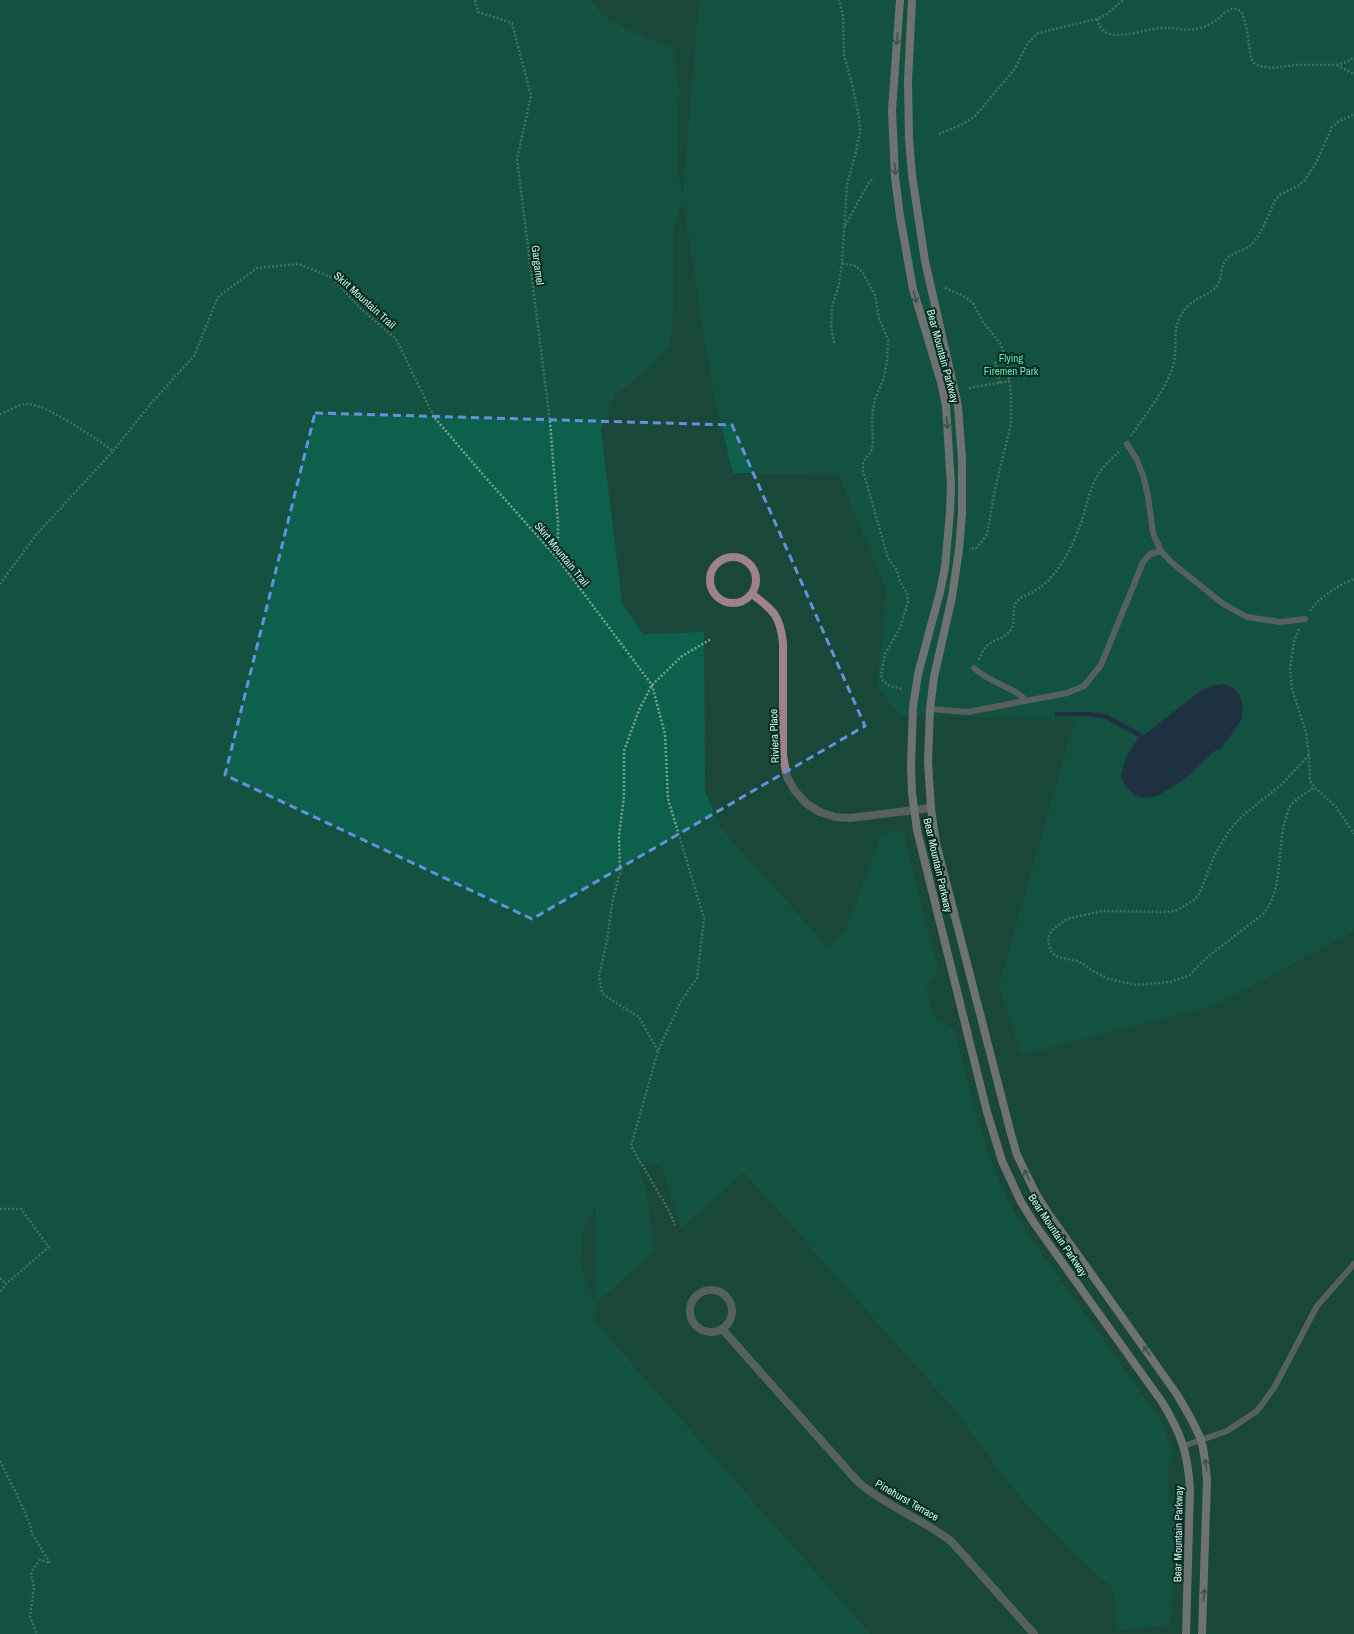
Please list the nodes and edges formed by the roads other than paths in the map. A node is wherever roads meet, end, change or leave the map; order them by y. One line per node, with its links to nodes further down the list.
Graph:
1 (900, 0): 11 (street, Bear Mountain Parkway, one-way to 11)
2 (912, 0): 9 (street, Bear Mountain Parkway)
3 (1127, 444): 4 (lane)
4 (1162, 551): 6 (lane); 8 (lane)
5 (752, 594): 5 (street); 11 (street, Riviera Place)
6 (1305, 619)
7 (974, 668): 8 (lane)
8 (1026, 701): 9 (lane)
9 (930, 709): 10 (street, Bear Mountain Parkway)
10 (931, 808): 11 (street, Riviera Place); 14 (street, Bear Mountain Parkway, one-way to 10)
11 (914, 810): 15 (street, Bear Mountain Parkway)
12 (1354, 1264): 14 (lane)
13 (723, 1330): 13 (street); 16 (street, Pinehurst Terrace)
14 (1201, 1440): 15 (lane); 18 (street, Bear Mountain Parkway, one-way to 14)
15 (1184, 1446): 17 (street, Bear Mountain Parkway)
16 (1034, 1634)
17 (1186, 1634)
18 (1202, 1634)

